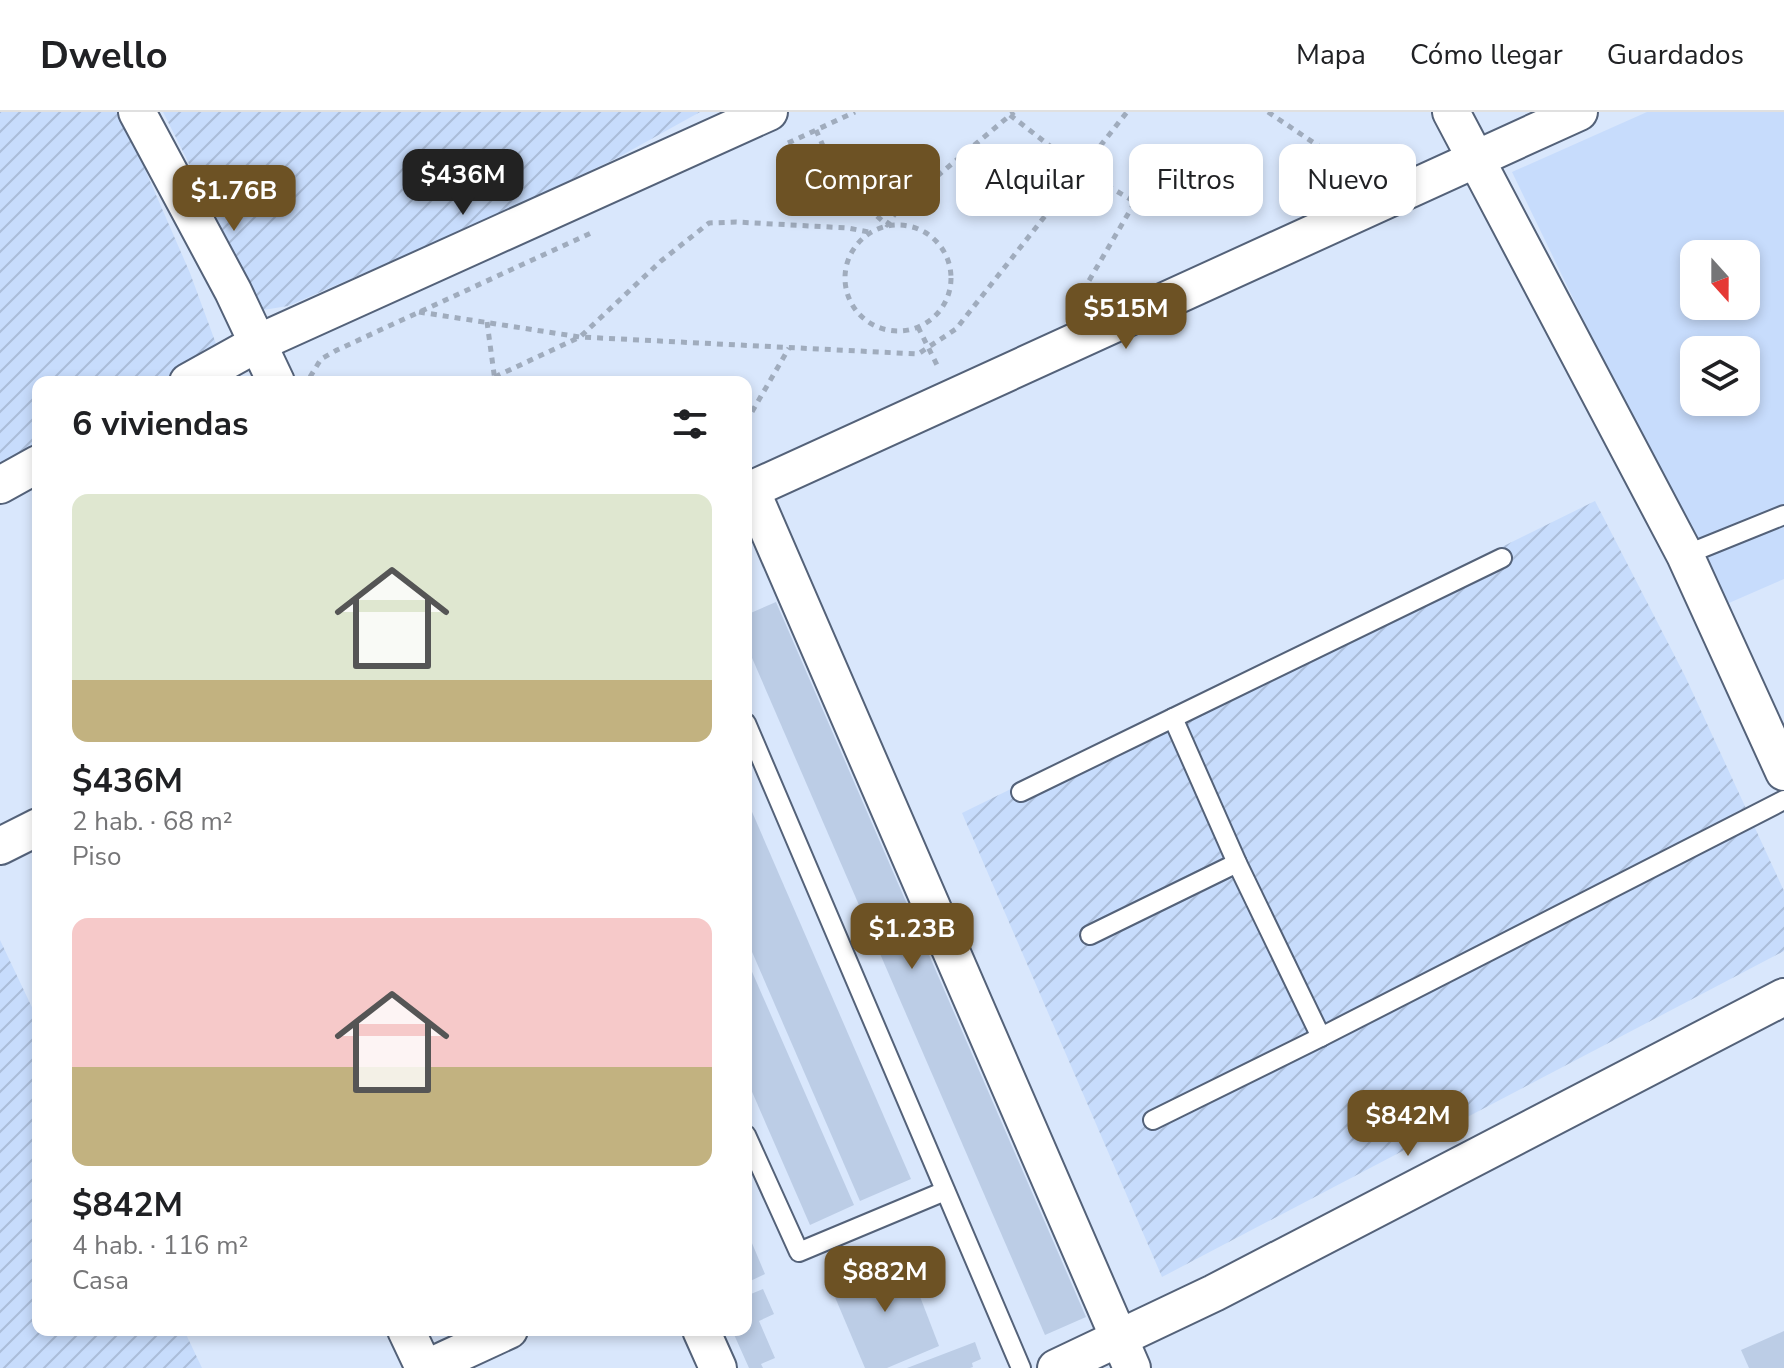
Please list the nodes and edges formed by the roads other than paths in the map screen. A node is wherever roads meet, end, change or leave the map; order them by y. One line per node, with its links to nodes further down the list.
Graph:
1 (137, 112): 6 (street)
2 (769, 112): 6 (street)
3 (1451, 112): 5 (street)
4 (1579, 112): 5 (street)
5 (1476, 159): 11 (street); 14 (street)
6 (258, 343): 7 (street); 8 (street)
7 (199, 376)
8 (273, 376)
9 (32, 467): 10 (street)
10 (0, 485)
11 (752, 489)
12 (752, 500): 33 (street)
13 (1784, 515): 14 (lane)
14 (1685, 555): 18 (street)
15 (1502, 558): 16 (lane)
16 (1173, 718): 19 (lane); 23 (lane)
17 (752, 737): 29 (lane)
18 (1784, 772)
19 (1021, 792)
20 (1784, 800): 26 (lane)
21 (32, 830): 22 (street)
22 (0, 846)
23 (1237, 863): 24 (lane); 26 (lane)
24 (1090, 935)
25 (1784, 997): 33 (street)
26 (1321, 1037): 27 (lane)
27 (1153, 1120)
28 (752, 1148): 29 (lane)
29 (945, 1191): 36 (lane)
30 (409, 1336): 34 (street)
31 (496, 1336): 34 (street)
32 (704, 1336): 35 (street)
33 (1125, 1353): 37 (street)
34 (425, 1368)
35 (718, 1368)
36 (1021, 1368)
37 (1056, 1368)

